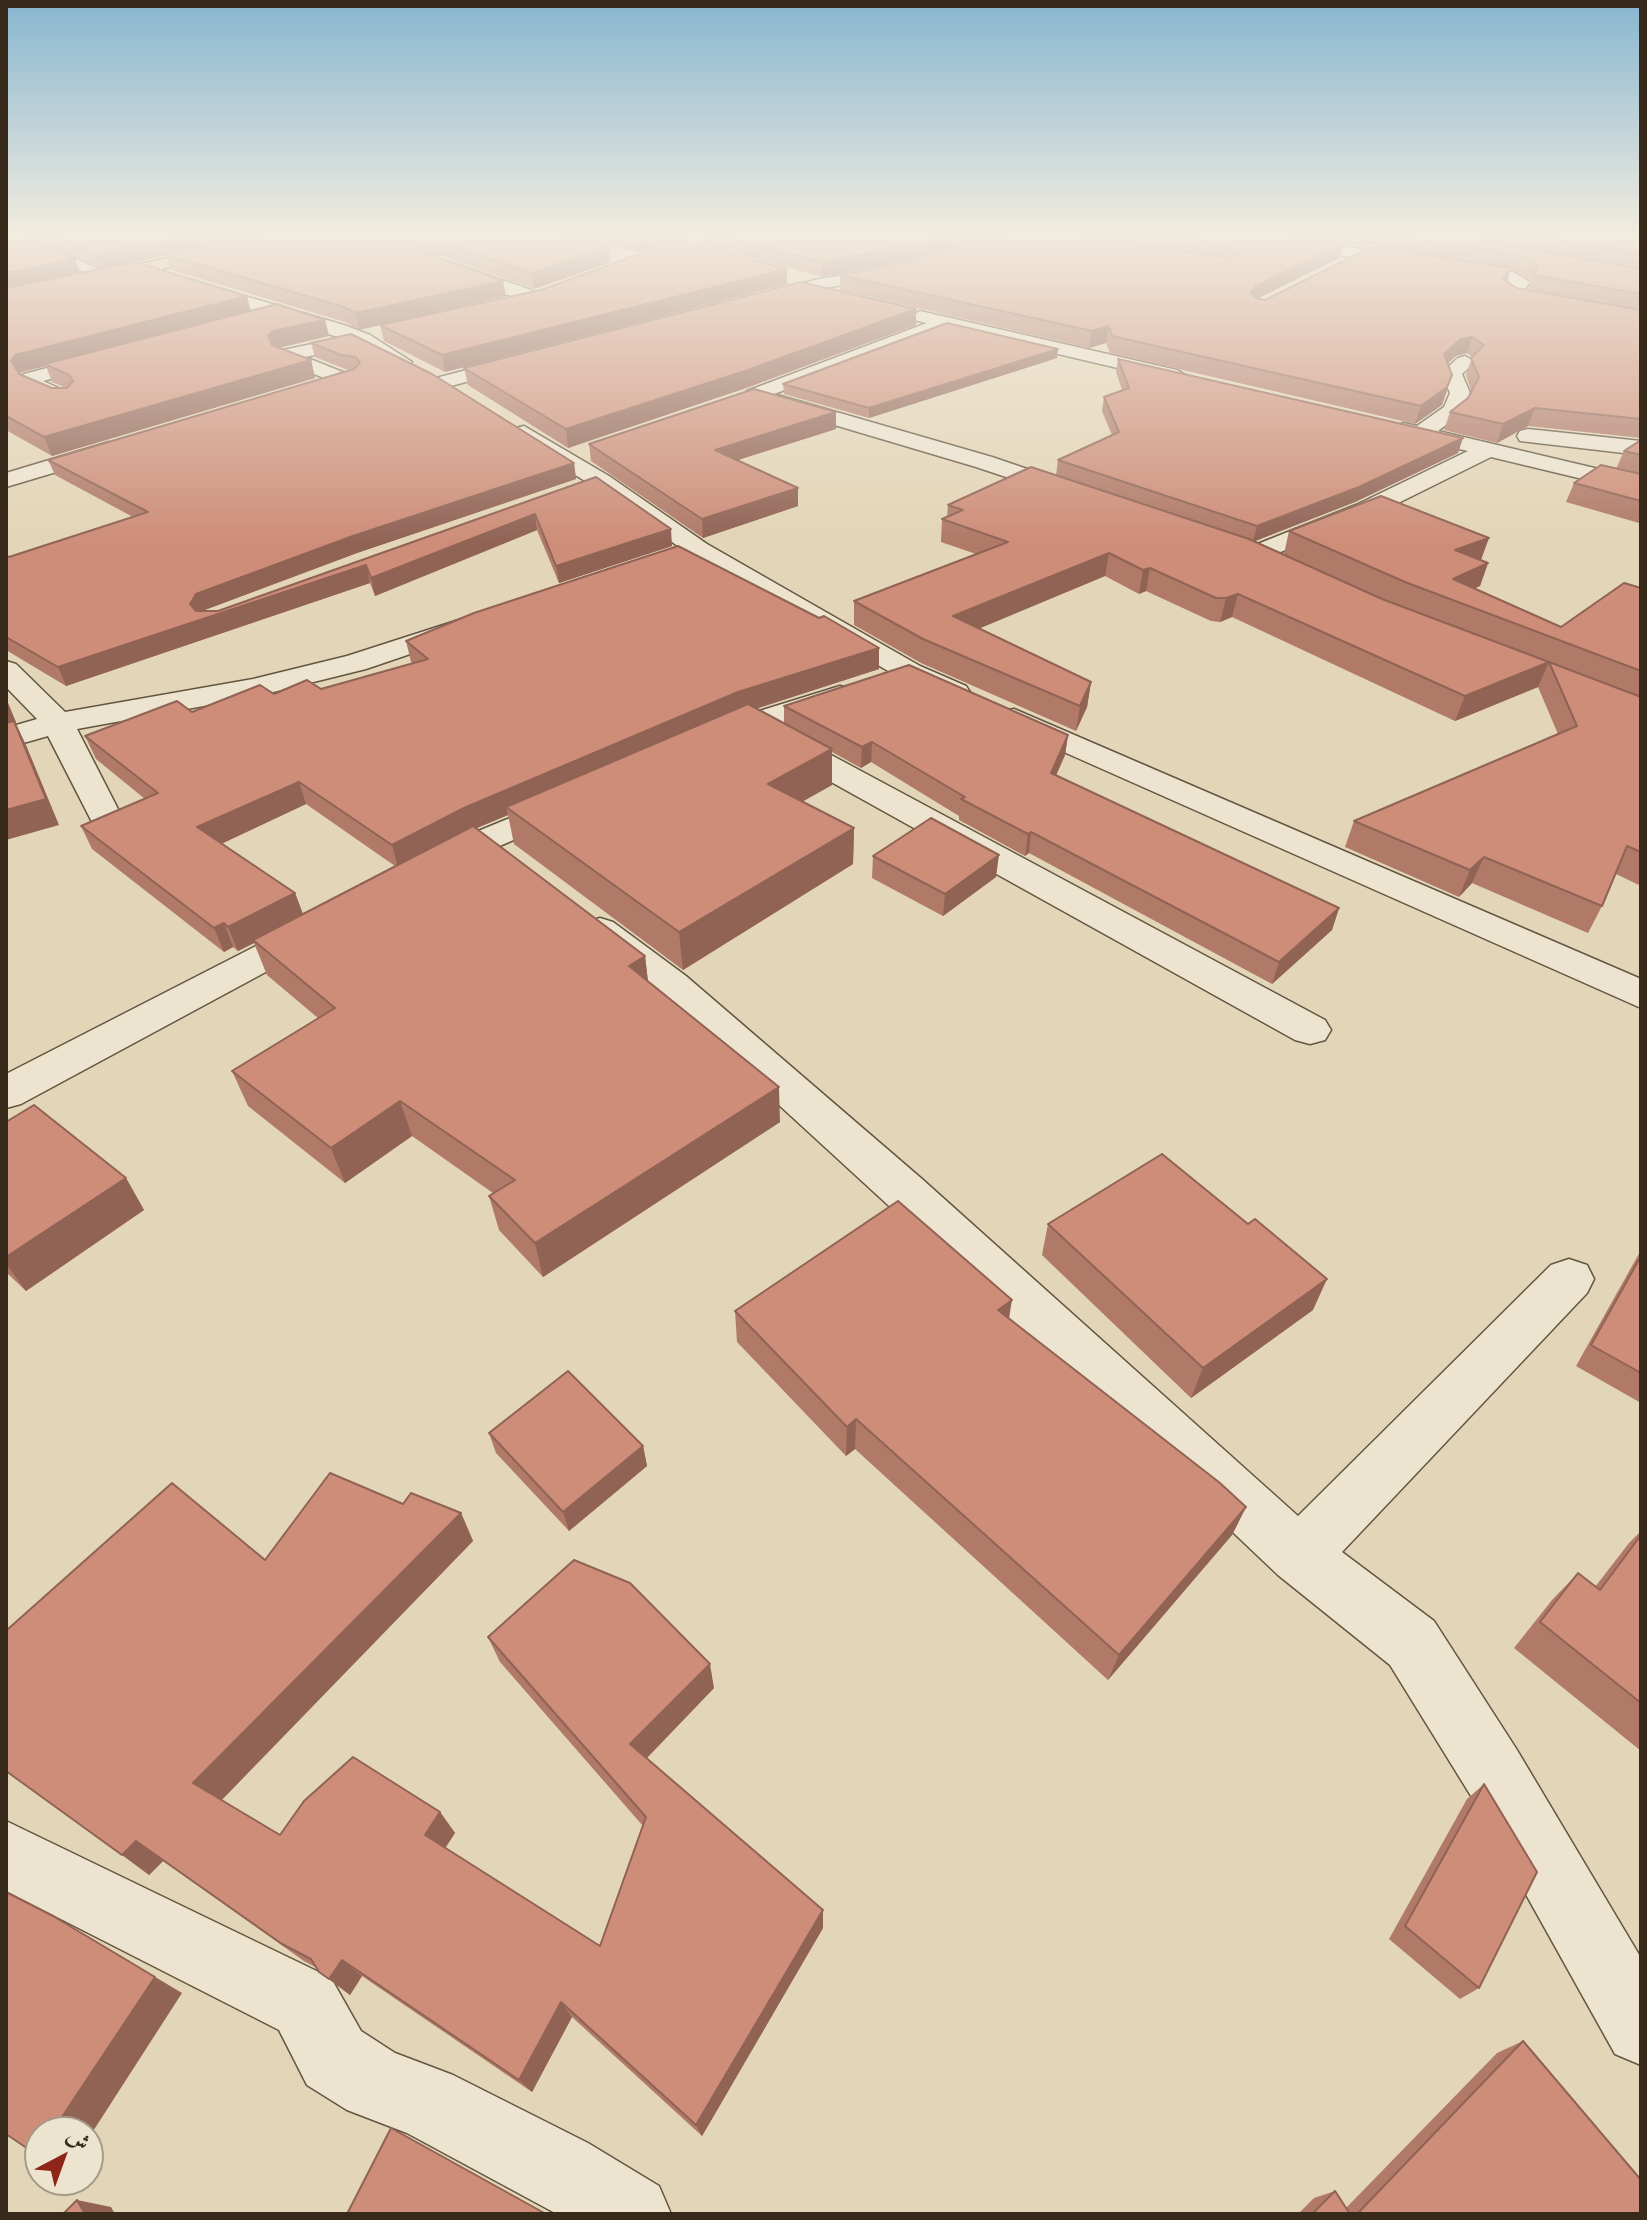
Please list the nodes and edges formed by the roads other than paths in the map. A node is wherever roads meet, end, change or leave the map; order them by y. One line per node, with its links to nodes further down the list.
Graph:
1 (348, 335): 5 (street)
2 (383, 335): 5 (street)
3 (917, 335): 25 (street)
4 (1001, 335): 11 (street)
5 (358, 340): 9 (street); 10 (street)
6 (132, 351): 14 (street)
7 (547, 355): 9 (street)
8 (1465, 362): 17 (street)
9 (423, 372): 10 (street); 13 (street)
10 (358, 375): 12 (street)
11 (1191, 379)
12 (313, 388)
13 (468, 397)
14 (67, 399)
15 (504, 420): 22 (street)
16 (1390, 426): 17 (street)
17 (1431, 435): 19 (street); 21 (street)
18 (129, 443): 23 (street)
19 (1641, 448)
20 (595, 449): 22 (street)
21 (1490, 449): 24 (street); 26 (street)
22 (566, 459): 29 (street)
23 (6, 480)
24 (1641, 486)
25 (1089, 498)
26 (1290, 571)
27 (490, 618): 30 (street)
28 (6, 670): 30 (street)
29 (910, 672): 31 (street); 39 (street)
30 (58, 723): 32 (street); 35 (street)
31 (751, 724): 33 (street); 40 (street)
32 (6, 738)
33 (680, 755)
34 (596, 792): 36 (street)
35 (104, 815)
36 (521, 870): 37 (street); 43 (street)
37 (413, 878)
38 (343, 915): 41 (street)
39 (1641, 995)
40 (1310, 1030)
41 (6, 1093)
42 (1569, 1279): 43 (street)
43 (1299, 1555): 45 (street)
44 (6, 1855): 46 (street)
45 (1641, 2028)
46 (631, 2214)

